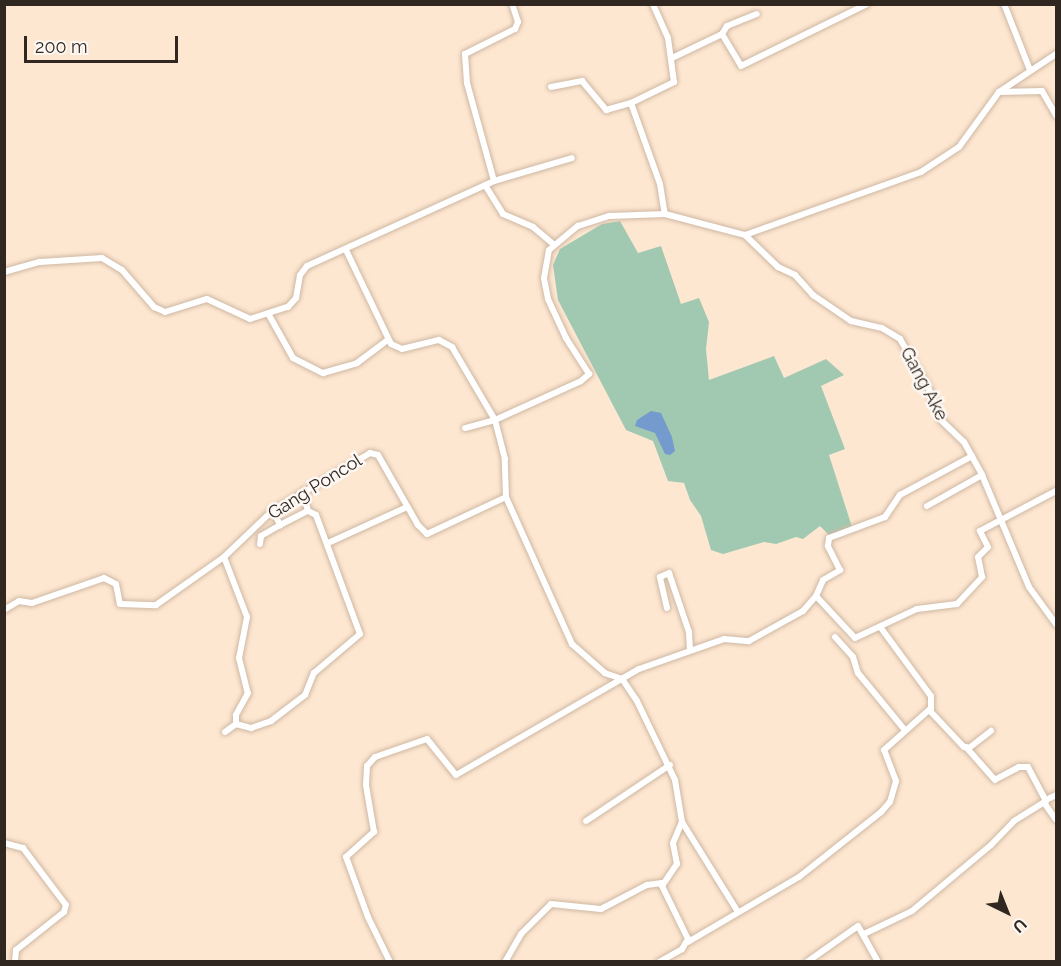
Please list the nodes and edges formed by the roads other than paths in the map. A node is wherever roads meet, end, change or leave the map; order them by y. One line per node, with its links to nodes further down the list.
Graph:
1 (512, 4): 15 (street)
2 (653, 4): 8 (street)
3 (867, 4): 6 (street)
4 (1004, 4): 9 (street)
5 (757, 14): 6 (street)
6 (723, 34): 8 (street)
7 (1056, 54): 9 (street)
8 (672, 57): 12 (street)
9 (1030, 70): 11 (street)
10 (550, 87): 12 (street)
11 (999, 92): 13 (street); 18 (street)
12 (631, 103): 17 (street)
13 (1056, 115)
14 (572, 158): 15 (street)
15 (494, 182): 16 (street)
16 (485, 186): 19 (street); 20 (street)
17 (665, 213): 18 (street); 19 (street)
18 (746, 235): 26 (street, Gang Ake)
19 (553, 244): 24 (street)
20 (346, 250): 22 (street); 23 (street)
21 (4, 272): 22 (street)
22 (269, 315): 23 (street)
23 (388, 340): 24 (street)
24 (495, 420): 25 (street); 30 (street)
25 (465, 428)
26 (972, 456): 27 (street, Gang Ake); 40 (street)
27 (982, 474): 31 (street); 35 (street, Gang Ake)
28 (1056, 491): 35 (street)
29 (303, 492): 32 (street, Gang Poncol); 33 (street, Gang Poncol); 34 (street)
30 (506, 496): 32 (street, Gang Poncol); 47 (street)
31 (927, 506)
32 (407, 507): 37 (street)
33 (273, 510): 36 (street); 39 (street, Gang Poncol)
34 (308, 512): 36 (street); 37 (street)
35 (1003, 518): 43 (street, Gang Ake); 44 (street)
36 (280, 525): 38 (street)
37 (328, 543): 49 (street)
38 (260, 544)
39 (224, 556): 42 (street, Gang Poncol); 49 (street)
40 (816, 596): 44 (street); 46 (street)
41 (667, 608): 46 (street)
42 (4, 610)
43 (1056, 624)
44 (881, 628): 48 (street)
45 (835, 637): 50 (street)
46 (690, 650): 47 (street)
47 (622, 680): 54 (street); 65 (street)
48 (930, 709): 50 (street); 53 (street)
49 (236, 724): 52 (street)
50 (904, 729): 61 (street)
51 (991, 731): 53 (street)
52 (225, 732)
53 (966, 747): 55 (street)
54 (670, 765): 57 (street); 58 (street)
55 (1050, 799): 56 (street); 62 (street)
56 (1056, 820)
57 (586, 821)
58 (682, 822): 60 (street); 61 (street)
59 (4, 843): 64 (street)
60 (662, 883): 63 (street); 66 (street)
61 (738, 912): 63 (street)
62 (864, 934): 68 (street); 69 (street)
63 (688, 942): 67 (street)
64 (15, 962)
65 (390, 962)
66 (505, 962)
67 (659, 962)
68 (807, 962)
69 (878, 962)

